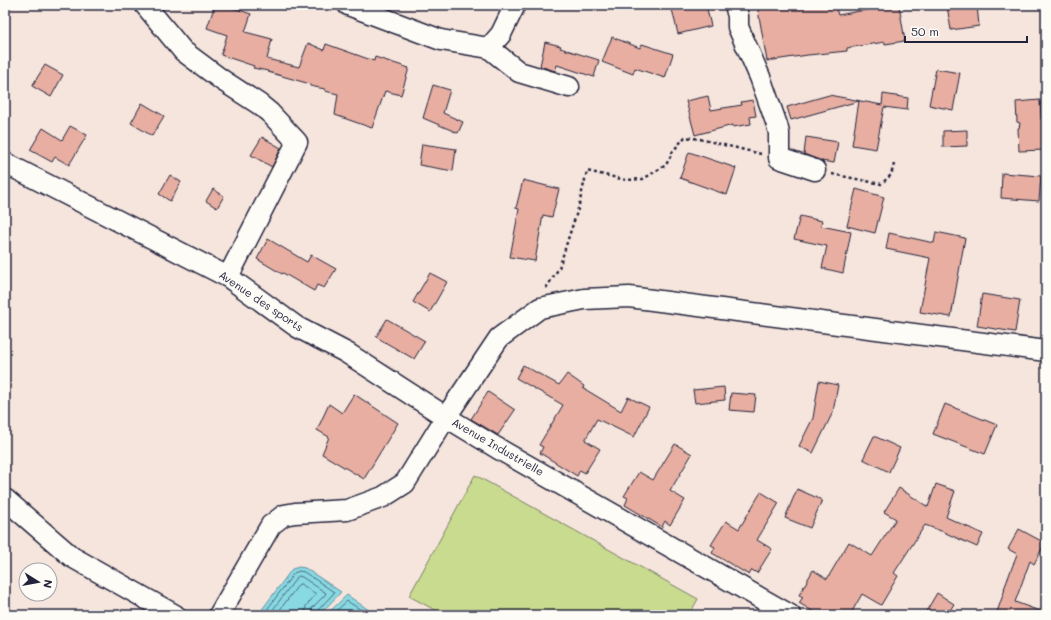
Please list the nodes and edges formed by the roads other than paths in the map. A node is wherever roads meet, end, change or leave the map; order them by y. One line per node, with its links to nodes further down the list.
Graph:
1 (145, 5): 9 (street)
2 (348, 5): 5 (street)
3 (515, 5): 5 (street)
4 (735, 5): 8 (street)
5 (489, 48): 6 (street)
6 (569, 87)
7 (5, 163): 9 (street, Avenue des sports)
8 (816, 170)
9 (228, 277): 11 (street, Avenue des sports)
10 (1046, 351): 11 (street)
11 (446, 418): 14 (street, Avenue Industrielle); 15 (street, Avenue Industrielle)
12 (5, 498): 13 (street)
13 (175, 615)
14 (219, 615)
15 (790, 615)

